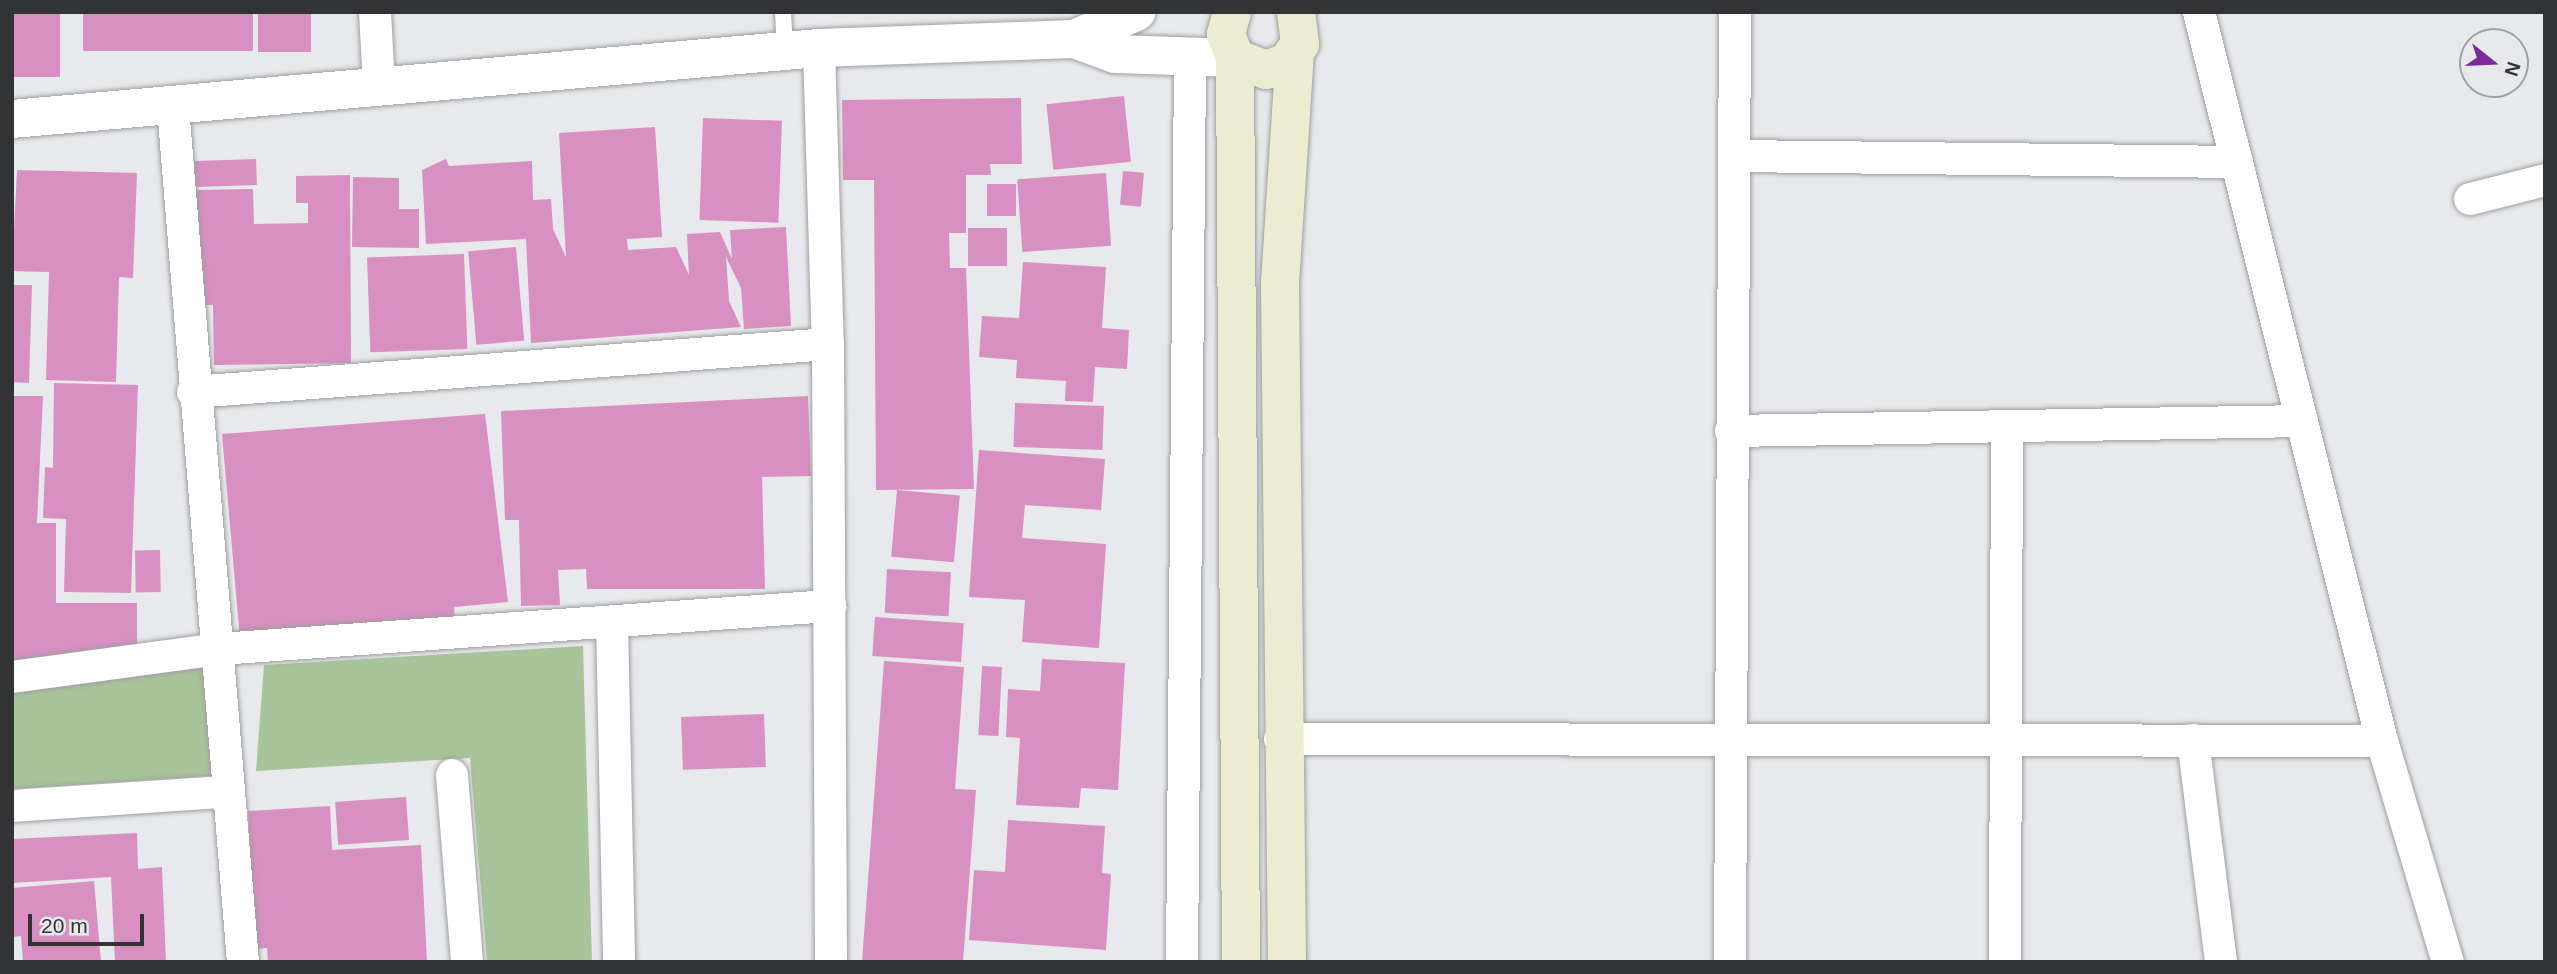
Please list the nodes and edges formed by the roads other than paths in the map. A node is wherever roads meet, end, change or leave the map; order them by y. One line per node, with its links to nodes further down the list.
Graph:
1 (375, 12): 13 (street)
2 (783, 12): 9 (lane)
3 (1136, 12): 8 (street)
4 (1232, 12): 12 (main road)
5 (1296, 12): 10 (main road)
6 (1735, 12): 16 (street)
7 (2199, 12): 17 (street)
8 (1074, 39): 9 (street); 11 (street)
9 (802, 51): 13 (street); 20 (street)
10 (1295, 54): 12 (main road); 31 (main road)
11 (1190, 55): 12 (street); 25 (street)
12 (1235, 58): 26 (main road)
13 (379, 85): 14 (street)
14 (173, 107): 15 (street); 21 (street)
15 (12, 119)
16 (1734, 156): 17 (street); 24 (street)
17 (2237, 162): 22 (street)
18 (2544, 182): 19 (street)
19 (2470, 199)
20 (828, 344): 21 (street); 27 (street)
21 (193, 392): 29 (street)
22 (2302, 421): 23 (street); 35 (street)
23 (2007, 426): 24 (street); 33 (street)
24 (1731, 431): 32 (street)
25 (1188, 471): 26 (street); 43 (street)
26 (1240, 471): 44 (main road)
27 (830, 607): 28 (street); 42 (street)
28 (612, 622): 29 (street); 41 (street)
29 (219, 649): 30 (street); 37 (street)
30 (12, 677)
31 (1280, 739): 32 (street); 45 (main road)
32 (1728, 740): 33 (street); 46 (street)
33 (2004, 740): 34 (street); 47 (street)
34 (2193, 740): 35 (street); 48 (street)
35 (2382, 741): 49 (street)
36 (452, 775): 40 (street)
37 (224, 792): 38 (street); 39 (street)
38 (12, 806)
39 (243, 962)
40 (467, 962)
41 (619, 962)
42 (831, 962)
43 (1182, 962)
44 (1241, 962)
45 (1287, 962)
46 (1730, 962)
47 (2004, 962)
48 (2221, 962)
49 (2448, 962)

